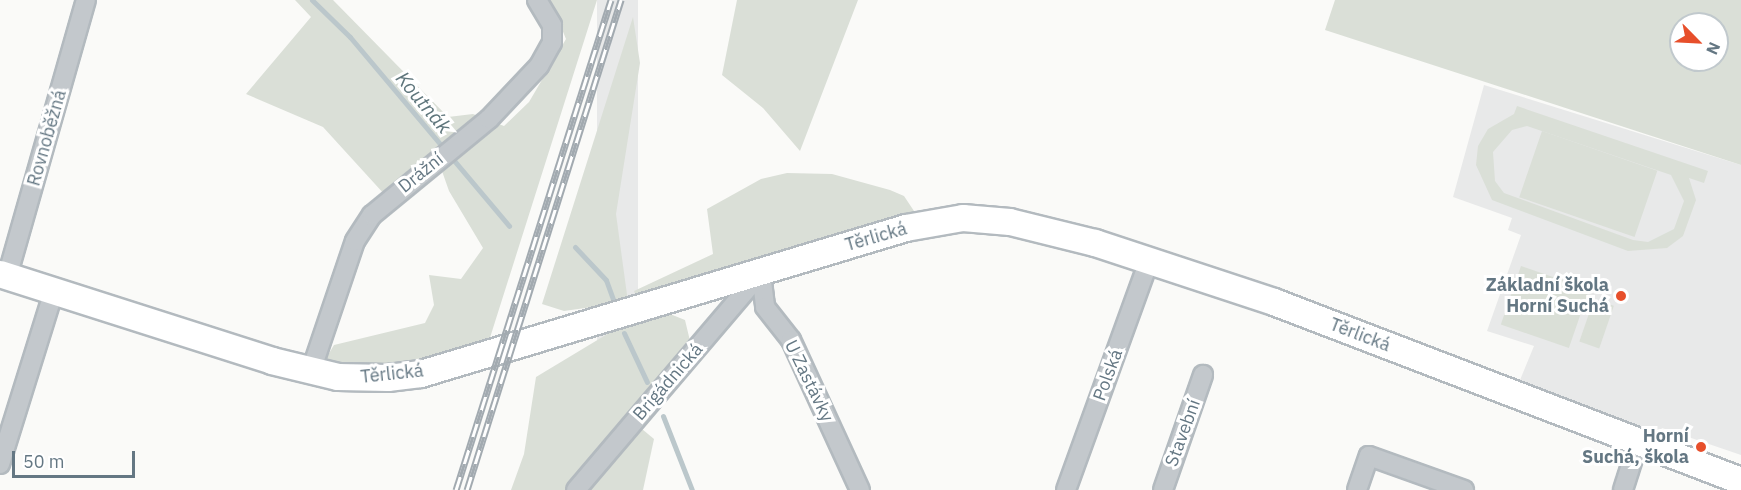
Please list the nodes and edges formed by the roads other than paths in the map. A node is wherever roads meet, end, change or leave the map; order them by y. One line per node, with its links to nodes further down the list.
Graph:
1 (86, 0): 5 (street, Rovnoběžná)
2 (537, 0): 7 (street, Drážní)
3 (1149, 261): 4 (main road, Těrlická); 9 (main road, Těrlická); 14 (street, Polská)
4 (760, 273): 7 (main road, Těrlická); 12 (street, Brigádnická); 13 (street, U Zastávky)
5 (4, 275): 6 (main road, Těrlická)
6 (54, 291): 7 (main road, Těrlická); 10 (street)
7 (311, 371)
8 (1203, 375): 15 (street, Stavební)
9 (1638, 443): 11 (main road, Těrlická); 18 (street)
10 (0, 464)
11 (1741, 481)
12 (576, 490)
13 (860, 490)
14 (1066, 490)
15 (1162, 490)
16 (1357, 490): 17 (street)
17 (1464, 490)
18 (1623, 490)

